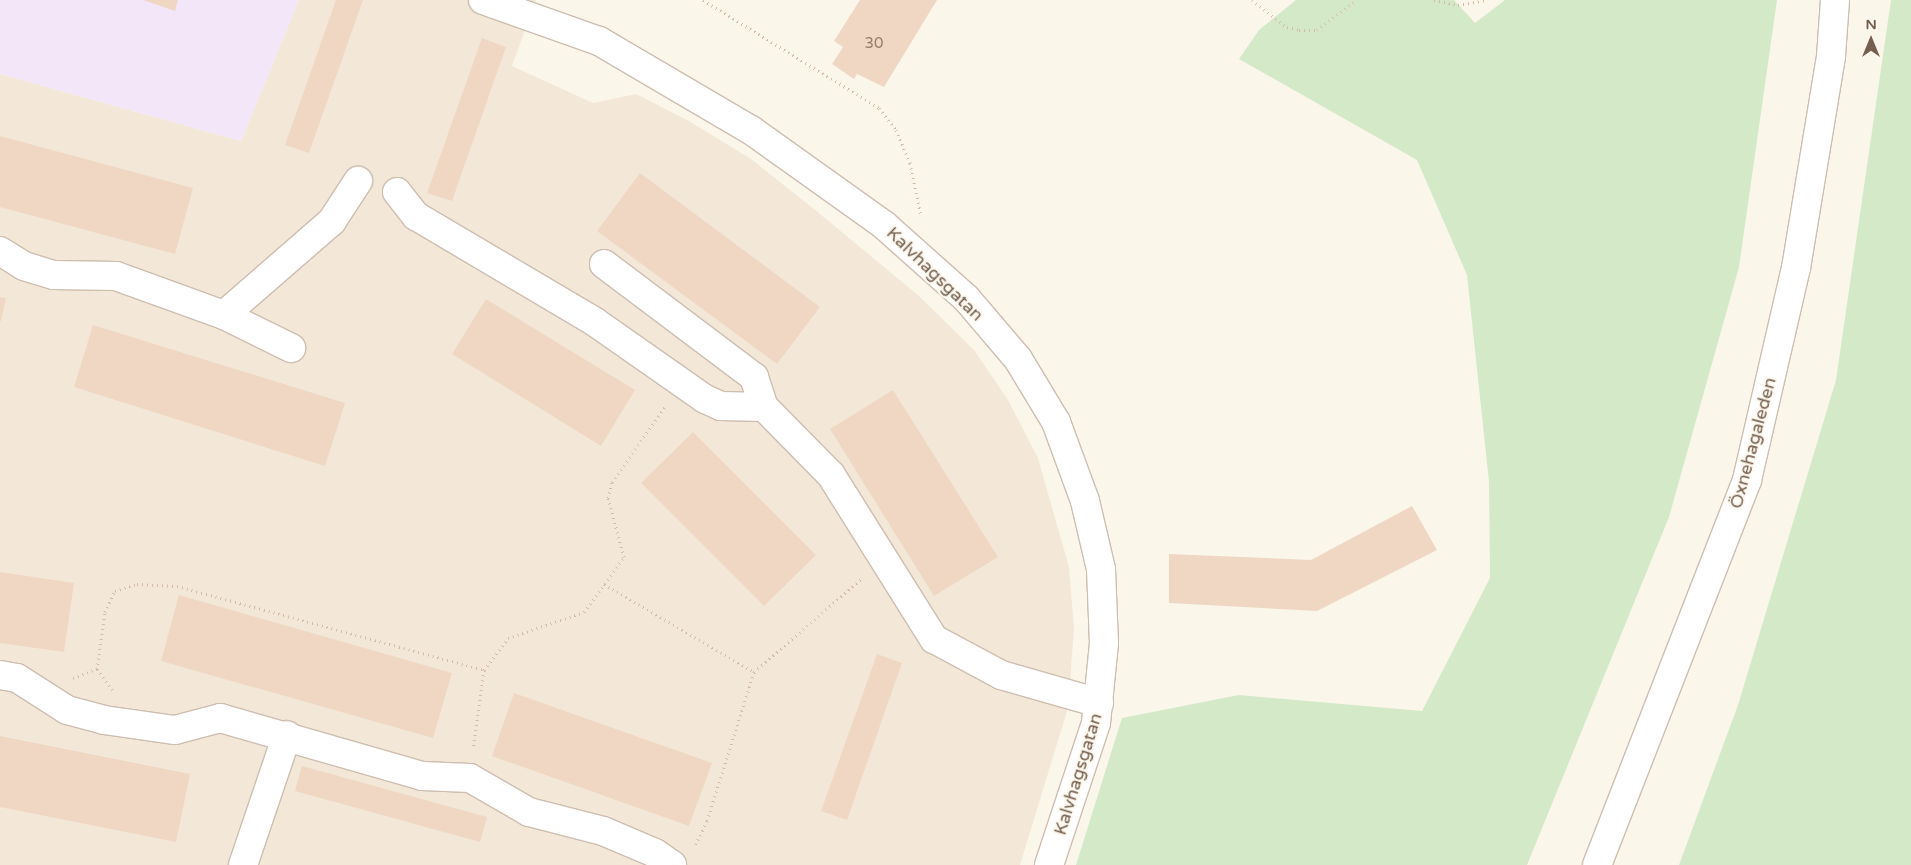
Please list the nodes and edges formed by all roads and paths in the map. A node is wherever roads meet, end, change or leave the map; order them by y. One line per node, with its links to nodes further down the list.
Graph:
1 (483, 0): 11 (street, Kalvhagsgatan)
2 (703, 0): 11 (path)
3 (1252, 0): 4 (path)
4 (1357, 0)
5 (1434, 0): 6 (path)
6 (1485, 0)
7 (1835, 0): 29 (street, Öxnehagaleden)
8 (358, 181): 13 (street)
9 (397, 192): 15 (street)
10 (0, 251): 13 (street)
11 (916, 254): 23 (street, Kalvhagsgatan)
12 (604, 264): 16 (street)
13 (224, 316): 14 (street)
14 (291, 348)
15 (682, 383): 16 (street); 18 (path)
16 (764, 407): 17 (street)
17 (883, 560): 20 (path); 23 (street)
18 (604, 584): 19 (path); 20 (path)
19 (484, 670): 22 (path); 25 (path)
20 (754, 672): 26 (path)
21 (0, 675): 22 (street)
22 (33, 688): 24 (street)
23 (1099, 703): 28 (street, Kalvhagsgatan)
24 (287, 735): 25 (street); 27 (street)
25 (470, 778): 26 (street)
26 (681, 861)
27 (243, 865)
28 (1049, 865)
29 (1597, 865)

